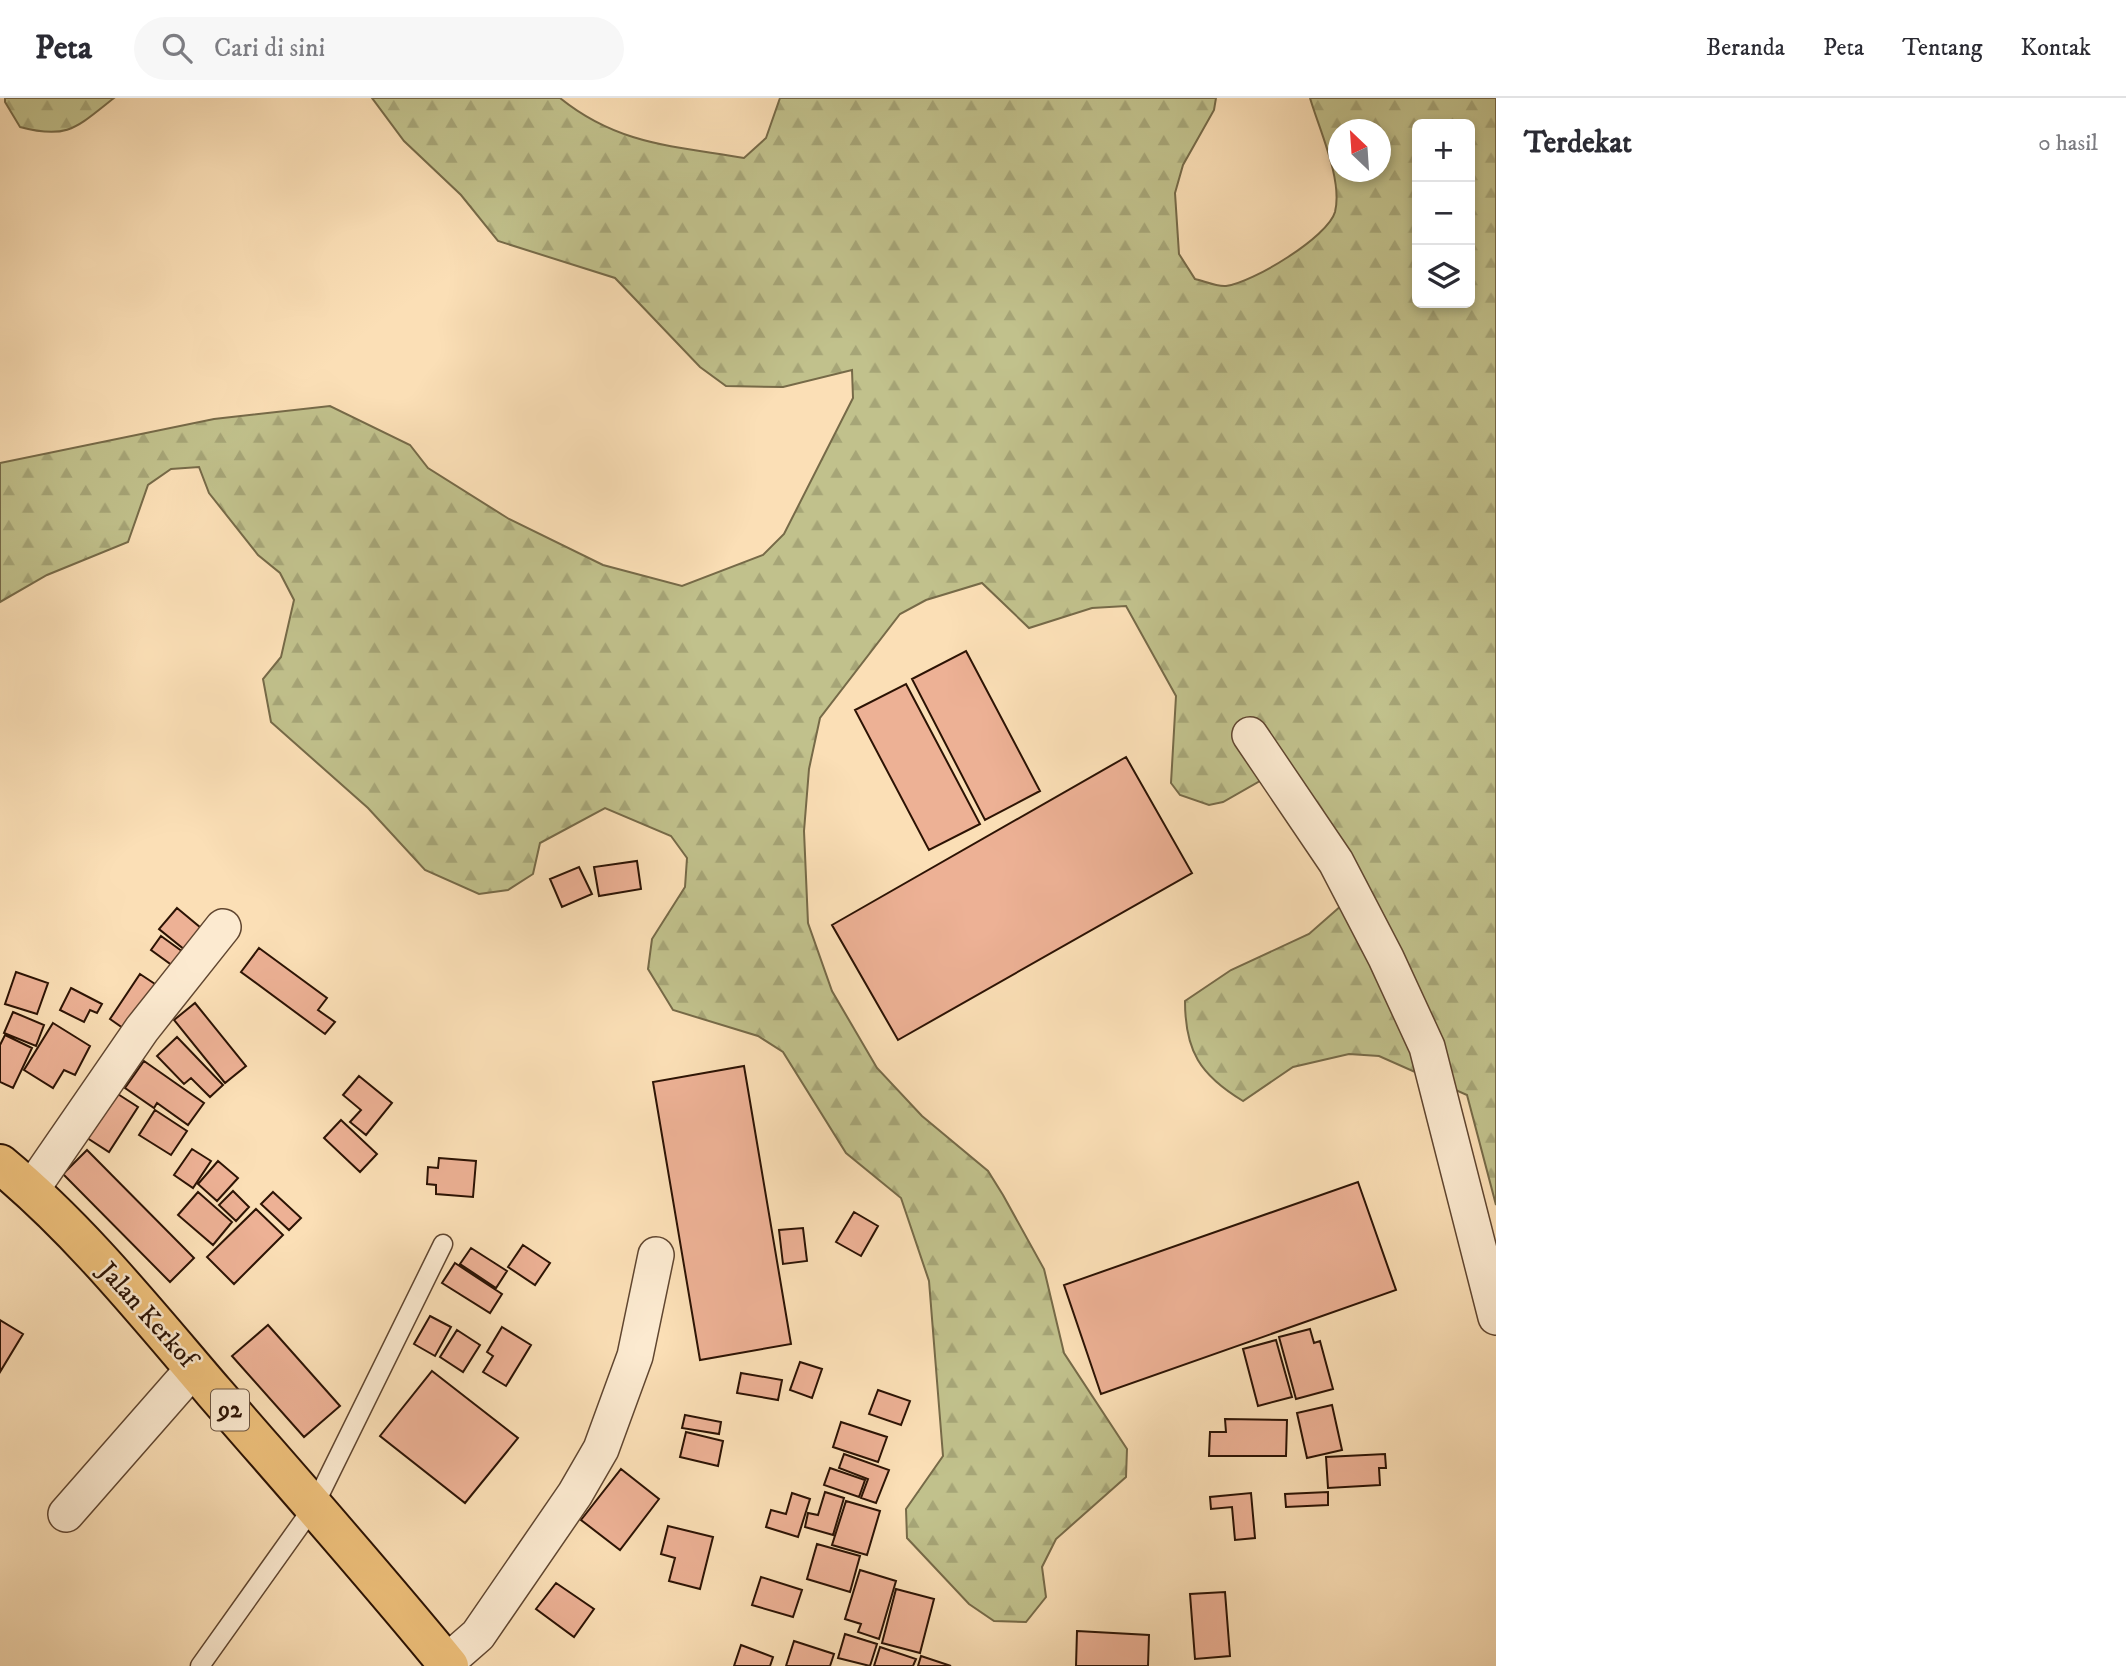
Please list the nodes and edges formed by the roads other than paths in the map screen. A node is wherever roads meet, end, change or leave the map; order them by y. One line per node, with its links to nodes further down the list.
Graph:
1 (1251, 735): 7 (street)
2 (223, 927): 4 (street)
3 (0, 1164): 4 (main road, Jalan Kerkof / 92)
4 (31, 1190): 8 (main road, Jalan Kerkof / 92)
5 (443, 1244): 9 (lane)
6 (656, 1255): 11 (street)
7 (1496, 1317)
8 (194, 1368): 9 (main road, Jalan Kerkof / 92); 10 (street)
9 (314, 1506): 11 (main road, Jalan Kerkof / 92); 12 (lane)
10 (66, 1514)
11 (447, 1665)
12 (200, 1666)

